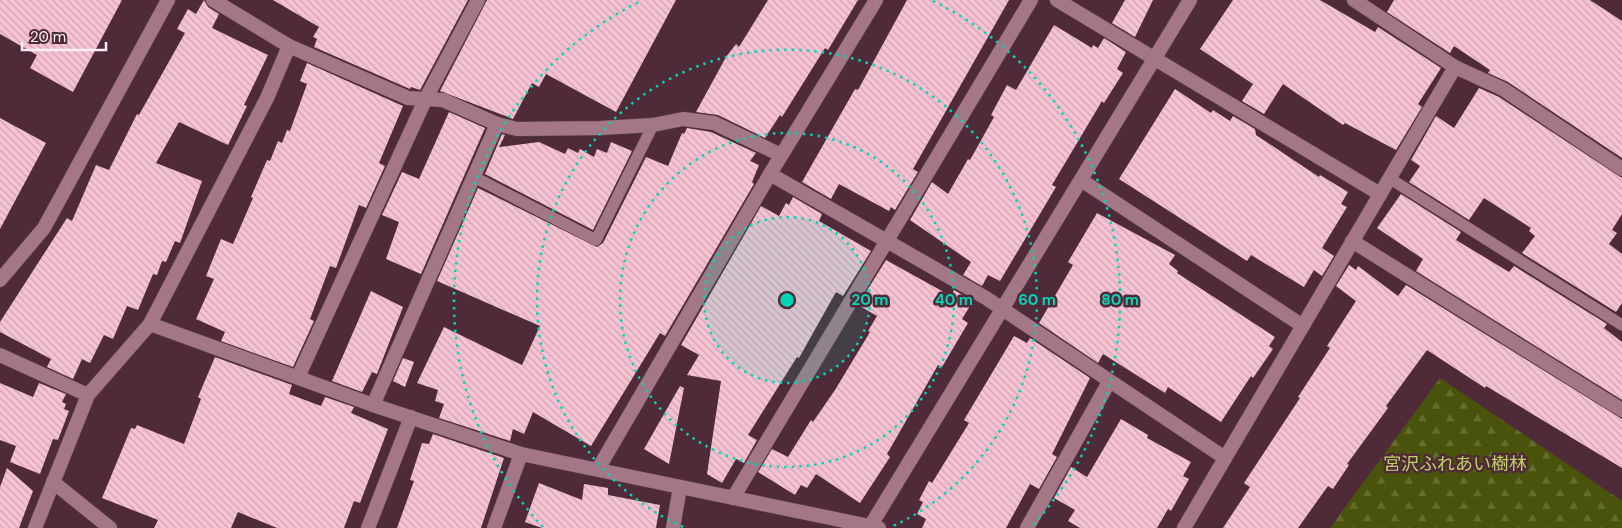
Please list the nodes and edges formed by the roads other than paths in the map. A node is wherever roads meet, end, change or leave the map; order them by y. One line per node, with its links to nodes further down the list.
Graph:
1 (168, 0): 24 (street)
2 (213, 0): 9 (street)
3 (478, 0): 12 (street)
4 (876, 0): 15 (street)
5 (1031, 0): 22 (street)
6 (1057, 0): 10 (street)
7 (1190, 0): 10 (street)
8 (1354, 0): 11 (street)
9 (289, 46): 12 (street); 26 (street)
10 (1154, 58): 20 (street); 21 (street)
11 (1454, 66): 16 (street); 19 (street)
12 (426, 98): 13 (street); 30 (street)
13 (497, 124): 14 (street); 18 (street)
14 (653, 126): 15 (street); 18 (lane)
15 (781, 155): 17 (street)
16 (1622, 170)
17 (770, 174): 22 (street); 38 (street)
18 (474, 177): 33 (street)
19 (1389, 178): 21 (street); 27 (lane)
20 (1080, 180): 25 (street); 28 (street)
21 (1380, 194): 23 (street)
22 (887, 241): 25 (street); 41 (street)
23 (1352, 241): 28 (street); 34 (street)
24 (0, 280)
25 (1002, 309): 31 (street); 43 (street)
26 (150, 324): 30 (street); 32 (street)
27 (1622, 325)
28 (1302, 326): 37 (street)
29 (0, 355): 32 (street)
30 (298, 377): 33 (street)
31 (1109, 382): 37 (street); 49 (street)
32 (88, 395): 39 (street)
33 (373, 405): 35 (street)
34 (1622, 410)
35 (411, 417): 36 (street); 46 (street)
36 (522, 454): 38 (street); 47 (street)
37 (1225, 458): 50 (street)
38 (598, 469): 40 (street)
39 (53, 482): 44 (street); 45 (street)
40 (680, 487): 41 (street); 48 (street)
41 (733, 498): 42 (street)
42 (839, 524): 43 (street)
43 (875, 526)
44 (35, 528)
45 (110, 528)
46 (368, 528)
47 (494, 528)
48 (673, 528)
49 (1027, 528)
50 (1184, 528)

